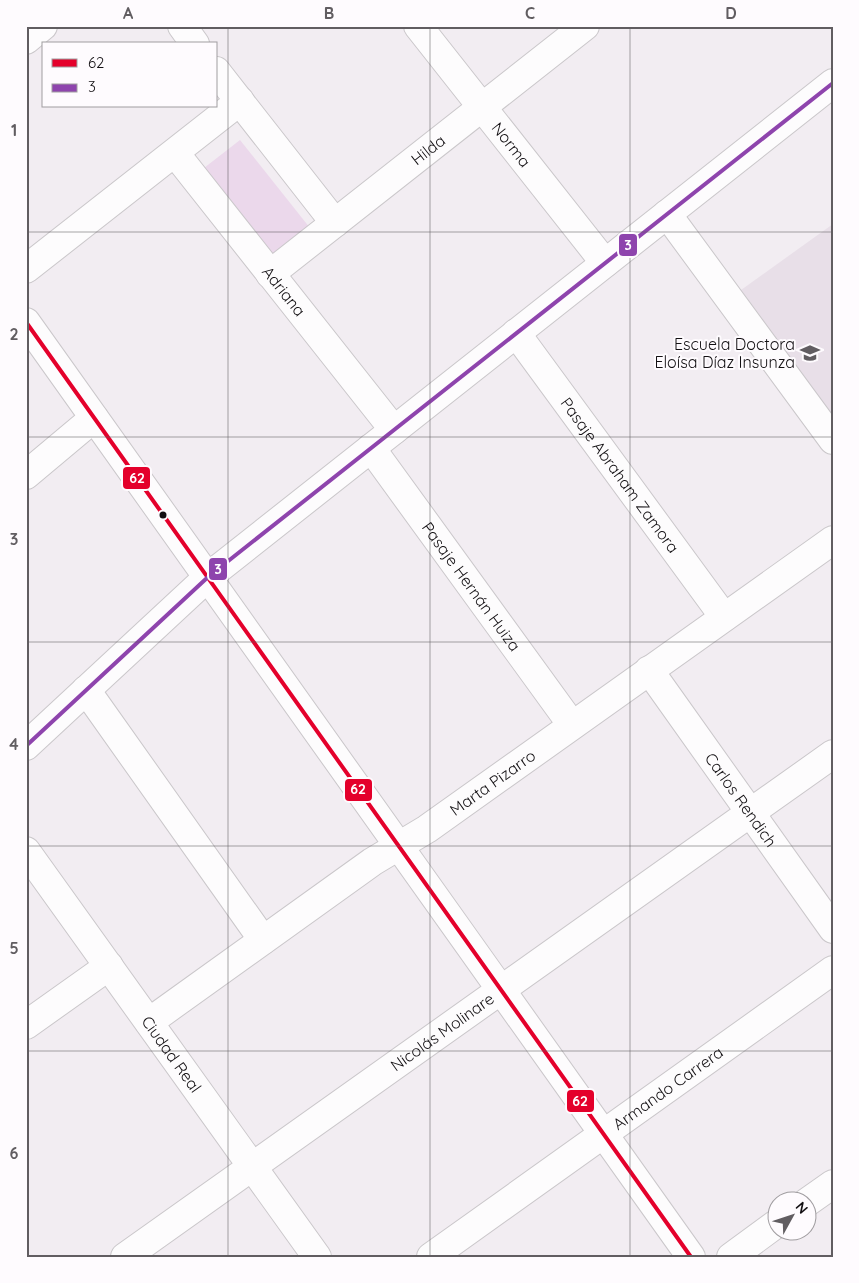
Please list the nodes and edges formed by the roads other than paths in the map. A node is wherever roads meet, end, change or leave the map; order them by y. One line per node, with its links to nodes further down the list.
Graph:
1 (43, 26): 5 (street)
2 (182, 26): 6 (street)
3 (418, 26): 10 (street, Norma)
4 (585, 26): 10 (street, Hilda)
5 (26, 40)
6 (194, 42)
7 (218, 74): 9 (street)
8 (833, 83): 12 (street)
9 (240, 101): 11 (street); 13 (street)
10 (482, 108): 13 (street, Hilda); 14 (street, Norma)
11 (175, 153): 15 (street); 16 (street, Adriana)
12 (667, 214): 14 (street); 21 (street)
13 (335, 224): 16 (street, Hilda)
14 (605, 263): 18 (street)
15 (26, 269)
16 (270, 274): 20 (street, Adriana)
17 (26, 322): 19 (street)
18 (516, 333): 20 (street); 26 (street, Pasaje Abraham Zamora)
19 (94, 418): 23 (street); 25 (street)
20 (394, 430): 22 (street)
21 (833, 440)
22 (371, 448): 25 (street); 29 (street, Pasaje Hernán Huiza)
23 (26, 475)
24 (833, 540): 26 (street, Marta Pizarro)
25 (208, 577): 28 (street); 33 (street)
26 (724, 617): 27 (street, Marta Pizarro)
27 (649, 670): 29 (street, Marta Pizarro); 32 (street, Carlos Rendich)
28 (86, 690): 30 (street); 36 (street)
29 (572, 725): 33 (street, Marta Pizarro)
30 (26, 746)
31 (833, 754): 32 (street, Nicolás Molinare)
32 (751, 813): 35 (street, Carlos Rendich); 39 (street, Nicolás Molinare)
33 (399, 846): 36 (street, Marta Pizarro); 39 (street)
34 (26, 851): 37 (street, Ciudad Real)
35 (833, 929)
36 (263, 940): 40 (street, Marta Pizarro)
37 (109, 966): 40 (street, Ciudad Real); 41 (street)
38 (833, 970): 42 (street, Armando Carrera)
39 (502, 991): 42 (street); 43 (street, Nicolás Molinare)
40 (149, 1022): 43 (street, Ciudad Real)
41 (26, 1025)
42 (603, 1134): 49 (street, Armando Carrera); 50 (street)
43 (253, 1167): 47 (street, Nicolás Molinare); 48 (street, Ciudad Real)
44 (833, 1184): 45 (street)
45 (816, 1196)
46 (766, 1231): 51 (street)
47 (126, 1257)
48 (317, 1257)
49 (431, 1257)
50 (691, 1257)
51 (731, 1257)

